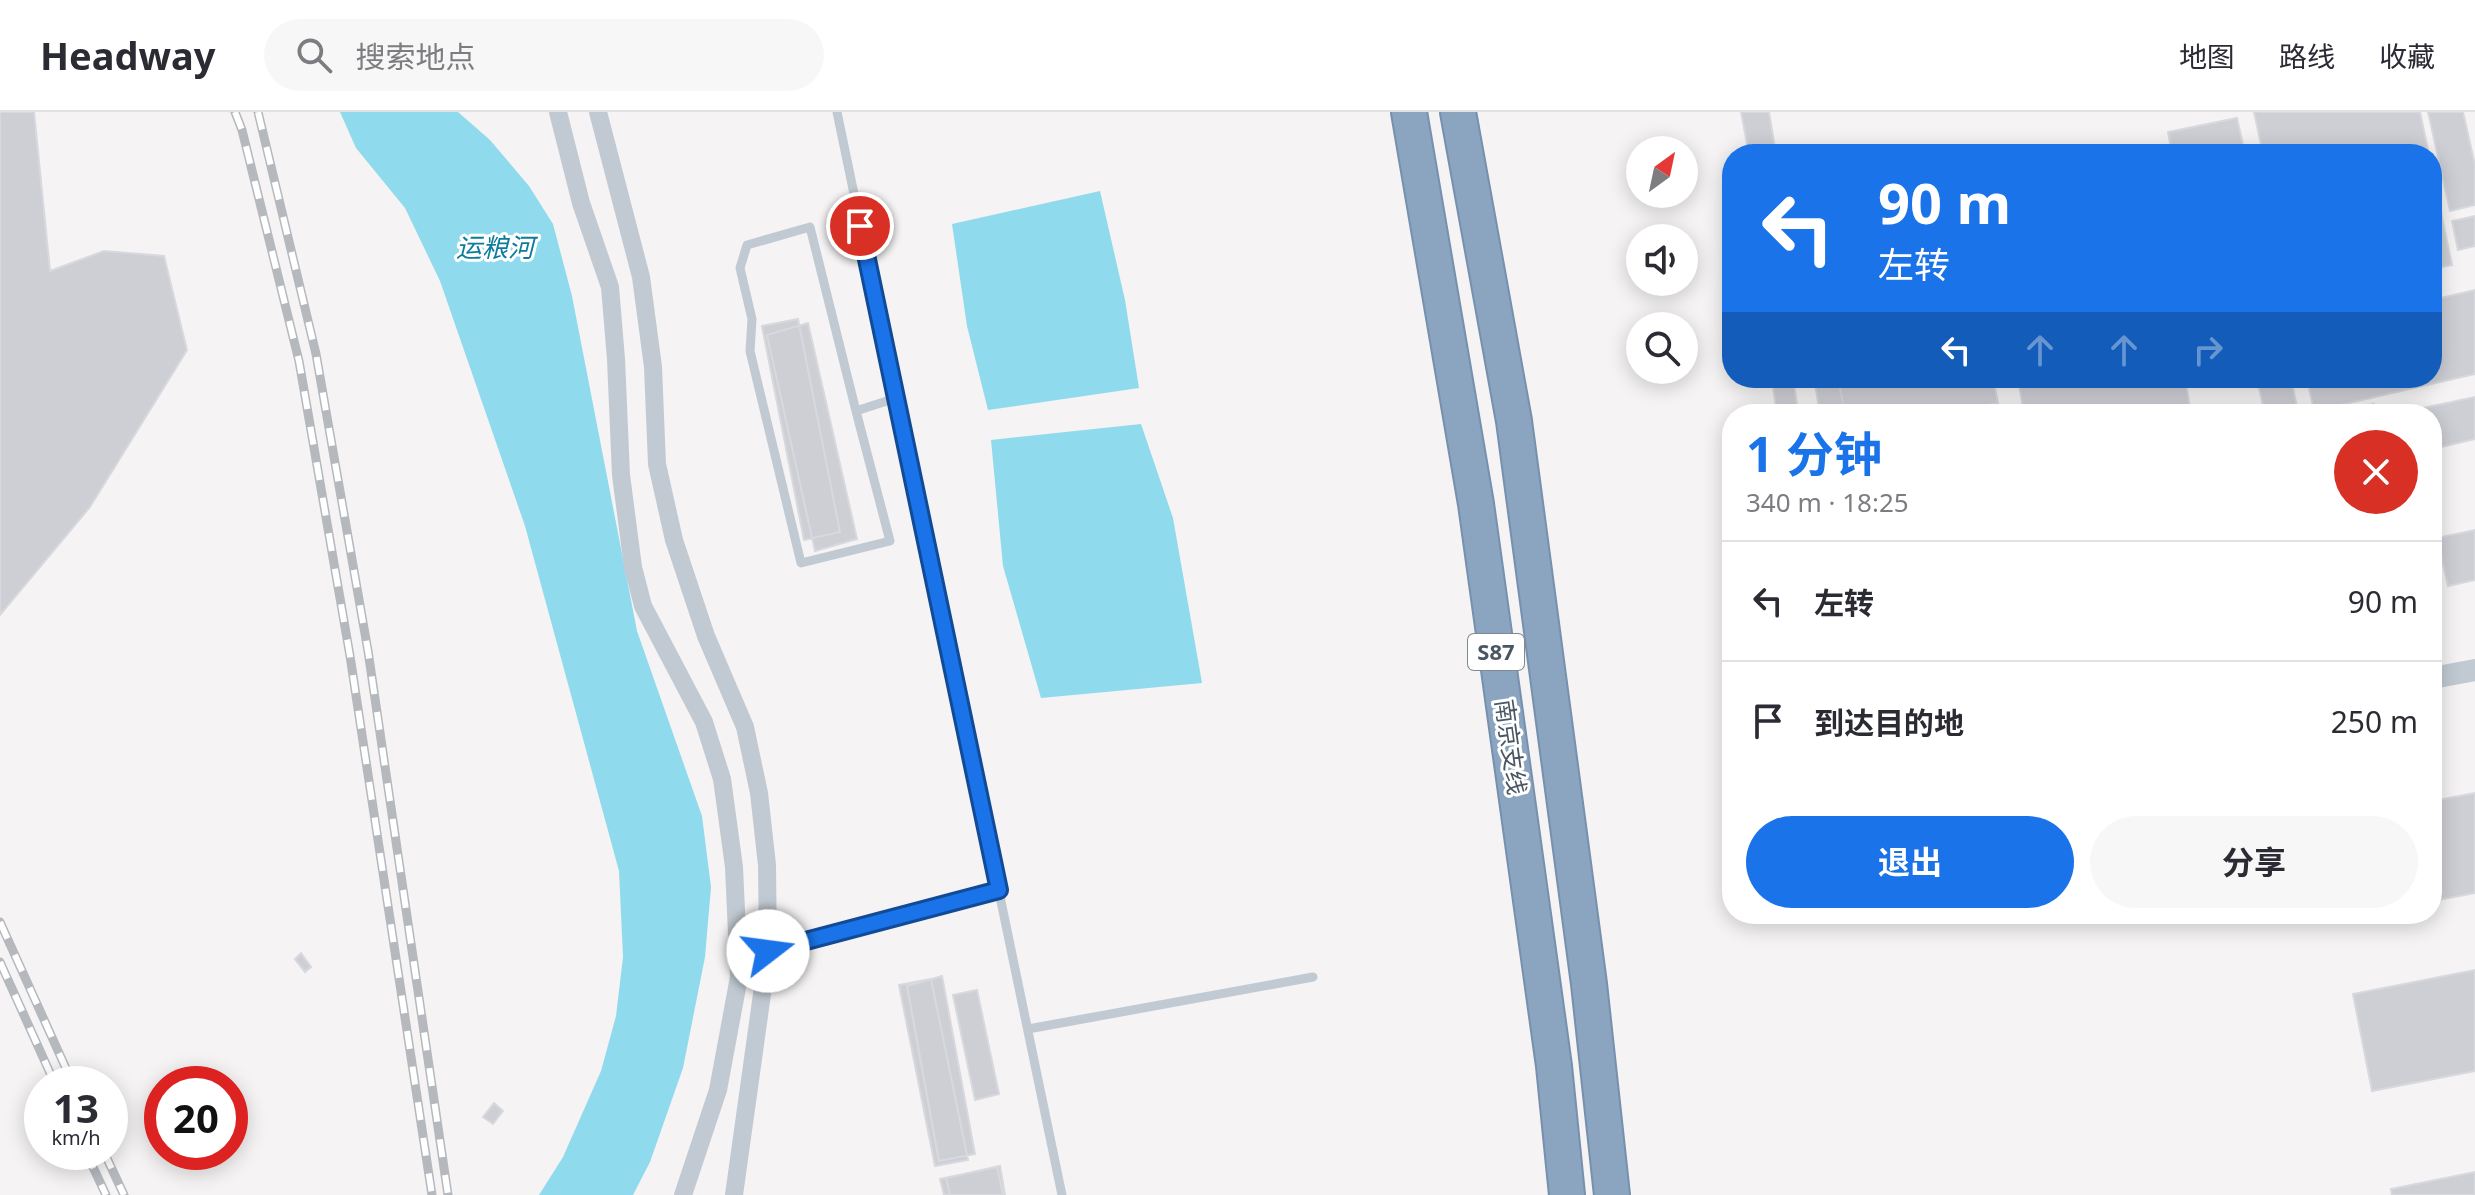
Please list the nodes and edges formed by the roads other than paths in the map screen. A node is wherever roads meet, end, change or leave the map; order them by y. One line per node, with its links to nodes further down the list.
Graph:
1 (558, 112): 14 (street)
2 (598, 112): 11 (street)
3 (837, 112): 6 (lane)
4 (1409, 112): 17 (highway, 南京支线 / S87)
5 (1458, 112): 18 (highway, 南京支线 / S87)
6 (896, 398): 7 (lane); 10 (lane)
7 (856, 411): 7 (lane)
8 (2475, 670): 9 (street)
9 (2442, 676)
10 (999, 890): 11 (lane); 13 (lane)
11 (768, 951): 15 (street)
12 (1313, 977): 13 (lane)
13 (1028, 1029): 16 (lane)
14 (683, 1195)
15 (734, 1195)
16 (1062, 1195)
17 (1567, 1195)
18 (1612, 1195)

